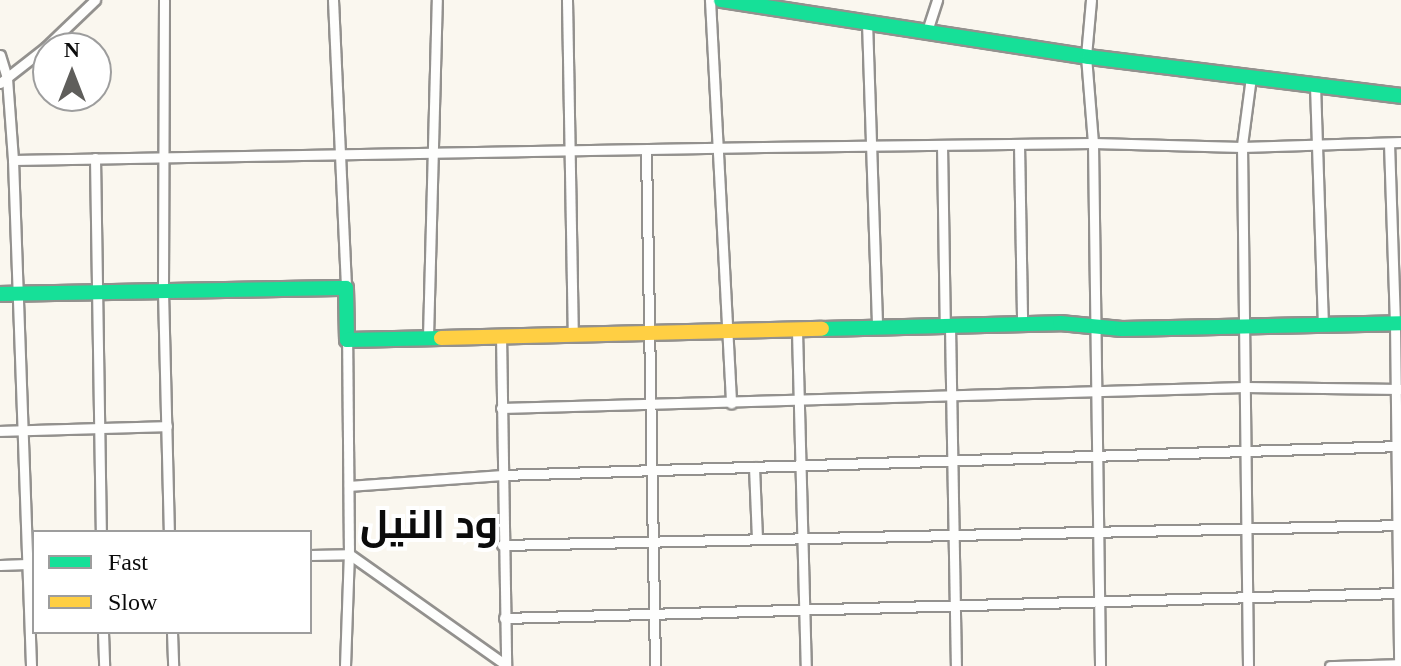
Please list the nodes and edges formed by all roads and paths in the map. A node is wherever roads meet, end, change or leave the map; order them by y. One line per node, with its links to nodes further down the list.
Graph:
1 (95, 0): 15 (street)
2 (164, 0): 30 (street)
3 (333, 0): 31 (street)
4 (437, 0): 29 (street)
5 (567, 0): 28 (street)
6 (710, 0): 26 (street)
7 (721, 0): 10 (street)
8 (937, 0): 11 (street)
9 (1091, 0): 13 (street)
10 (867, 22): 11 (street); 24 (street)
11 (927, 31): 13 (street)
12 (0, 55): 15 (street)
13 (1086, 56): 14 (street); 19 (street)
14 (1251, 77): 16 (street); 25 (street)
15 (4, 80): 33 (street)
16 (1315, 85): 17 (street); 23 (street)
17 (1401, 96)
18 (1401, 142): 20 (street)
19 (1093, 143): 21 (street); 25 (street); 44 (street)
20 (1389, 143): 23 (street); 39 (street)
21 (1019, 144): 22 (street); 40 (street)
22 (942, 145): 24 (street); 42 (street)
23 (1317, 145): 25 (street); 41 (street)
24 (871, 146): 26 (street); 45 (street)
25 (1242, 147): 43 (street)
26 (717, 148): 27 (street); 47 (street)
27 (646, 150): 28 (street); 46 (street)
28 (570, 152): 29 (street); 49 (street)
29 (434, 155): 31 (street); 51 (street)
30 (164, 157): 31 (street); 32 (street); 35 (street)
31 (340, 157): 34 (street)
32 (95, 158): 33 (street); 36 (street)
33 (13, 160): 38 (street)
34 (346, 288): 35 (street); 52 (street)
35 (163, 291): 36 (street); 61 (street)
36 (97, 292): 38 (street); 62 (street)
37 (0, 294): 38 (street)
38 (19, 294): 63 (street)
39 (1398, 323): 41 (street); 54 (street)
40 (1022, 324): 42 (street); 44 (street)
41 (1323, 325): 43 (street)
42 (947, 326): 45 (street); 56 (street)
43 (1243, 327): 44 (street); 53 (street)
44 (1094, 328): 55 (street)
45 (877, 329): 48 (street)
46 (647, 331): 47 (street); 49 (street); 59 (street)
47 (727, 331): 48 (street); 58 (street)
48 (797, 331): 57 (street)
49 (573, 333): 50 (street)
50 (501, 334): 51 (street); 60 (street)
51 (428, 337): 52 (street)
52 (347, 340): 73 (street)
53 (1245, 387): 54 (street); 55 (street); 66 (street)
54 (1398, 390): 65 (street)
55 (1095, 393): 56 (street); 67 (street)
56 (951, 398): 57 (street); 68 (street)
57 (799, 401): 58 (street); 69 (street)
58 (731, 403): 59 (street)
59 (649, 405): 60 (street); 71 (street)
60 (501, 408): 72 (street)
61 (167, 426): 62 (street); 77 (street)
62 (99, 428): 63 (street); 76 (street)
63 (23, 430): 64 (street); 86 (street)
64 (0, 431)
65 (1398, 446): 66 (street); 74 (street)
66 (1247, 452): 67 (street); 75 (street)
67 (1095, 456): 68 (street); 78 (street)
68 (952, 461): 69 (street); 79 (street)
69 (800, 465): 70 (street); 80 (street)
70 (754, 467): 71 (street); 81 (street)
71 (650, 470): 72 (street); 82 (street)
72 (502, 475): 73 (street); 83 (street)
73 (349, 486): 84 (street)
74 (1398, 525): 75 (street); 88 (street)
75 (1249, 528): 78 (street); 89 (street)
76 (101, 530)
77 (169, 530)
78 (1096, 532): 79 (street); 90 (street)
79 (954, 535): 80 (street); 91 (street)
80 (802, 538): 81 (street); 92 (street)
81 (757, 539): 82 (street)
82 (652, 541): 83 (street); 93 (street)
83 (502, 545): 94 (street)
84 (349, 554): 85 (street); 97 (street); 102 (street)
85 (312, 555)
86 (31, 564): 87 (street); 99 (street)
87 (0, 565)
88 (1399, 593): 89 (street); 98 (street)
89 (1248, 597): 90 (street); 107 (street)
90 (1098, 601): 91 (street); 106 (street)
91 (955, 605): 92 (street); 105 (street)
92 (805, 609): 93 (street); 104 (street)
93 (653, 613): 94 (street); 103 (street)
94 (504, 618): 97 (street)
95 (103, 634): 100 (street)
96 (172, 634): 101 (street)
97 (506, 665)
98 (1400, 665): 108 (street)
99 (31, 666)
100 (104, 666)
101 (173, 666)
102 (345, 666)
103 (655, 666)
104 (806, 666)
105 (956, 666)
106 (1100, 666)
107 (1248, 666)
108 (1330, 666)

